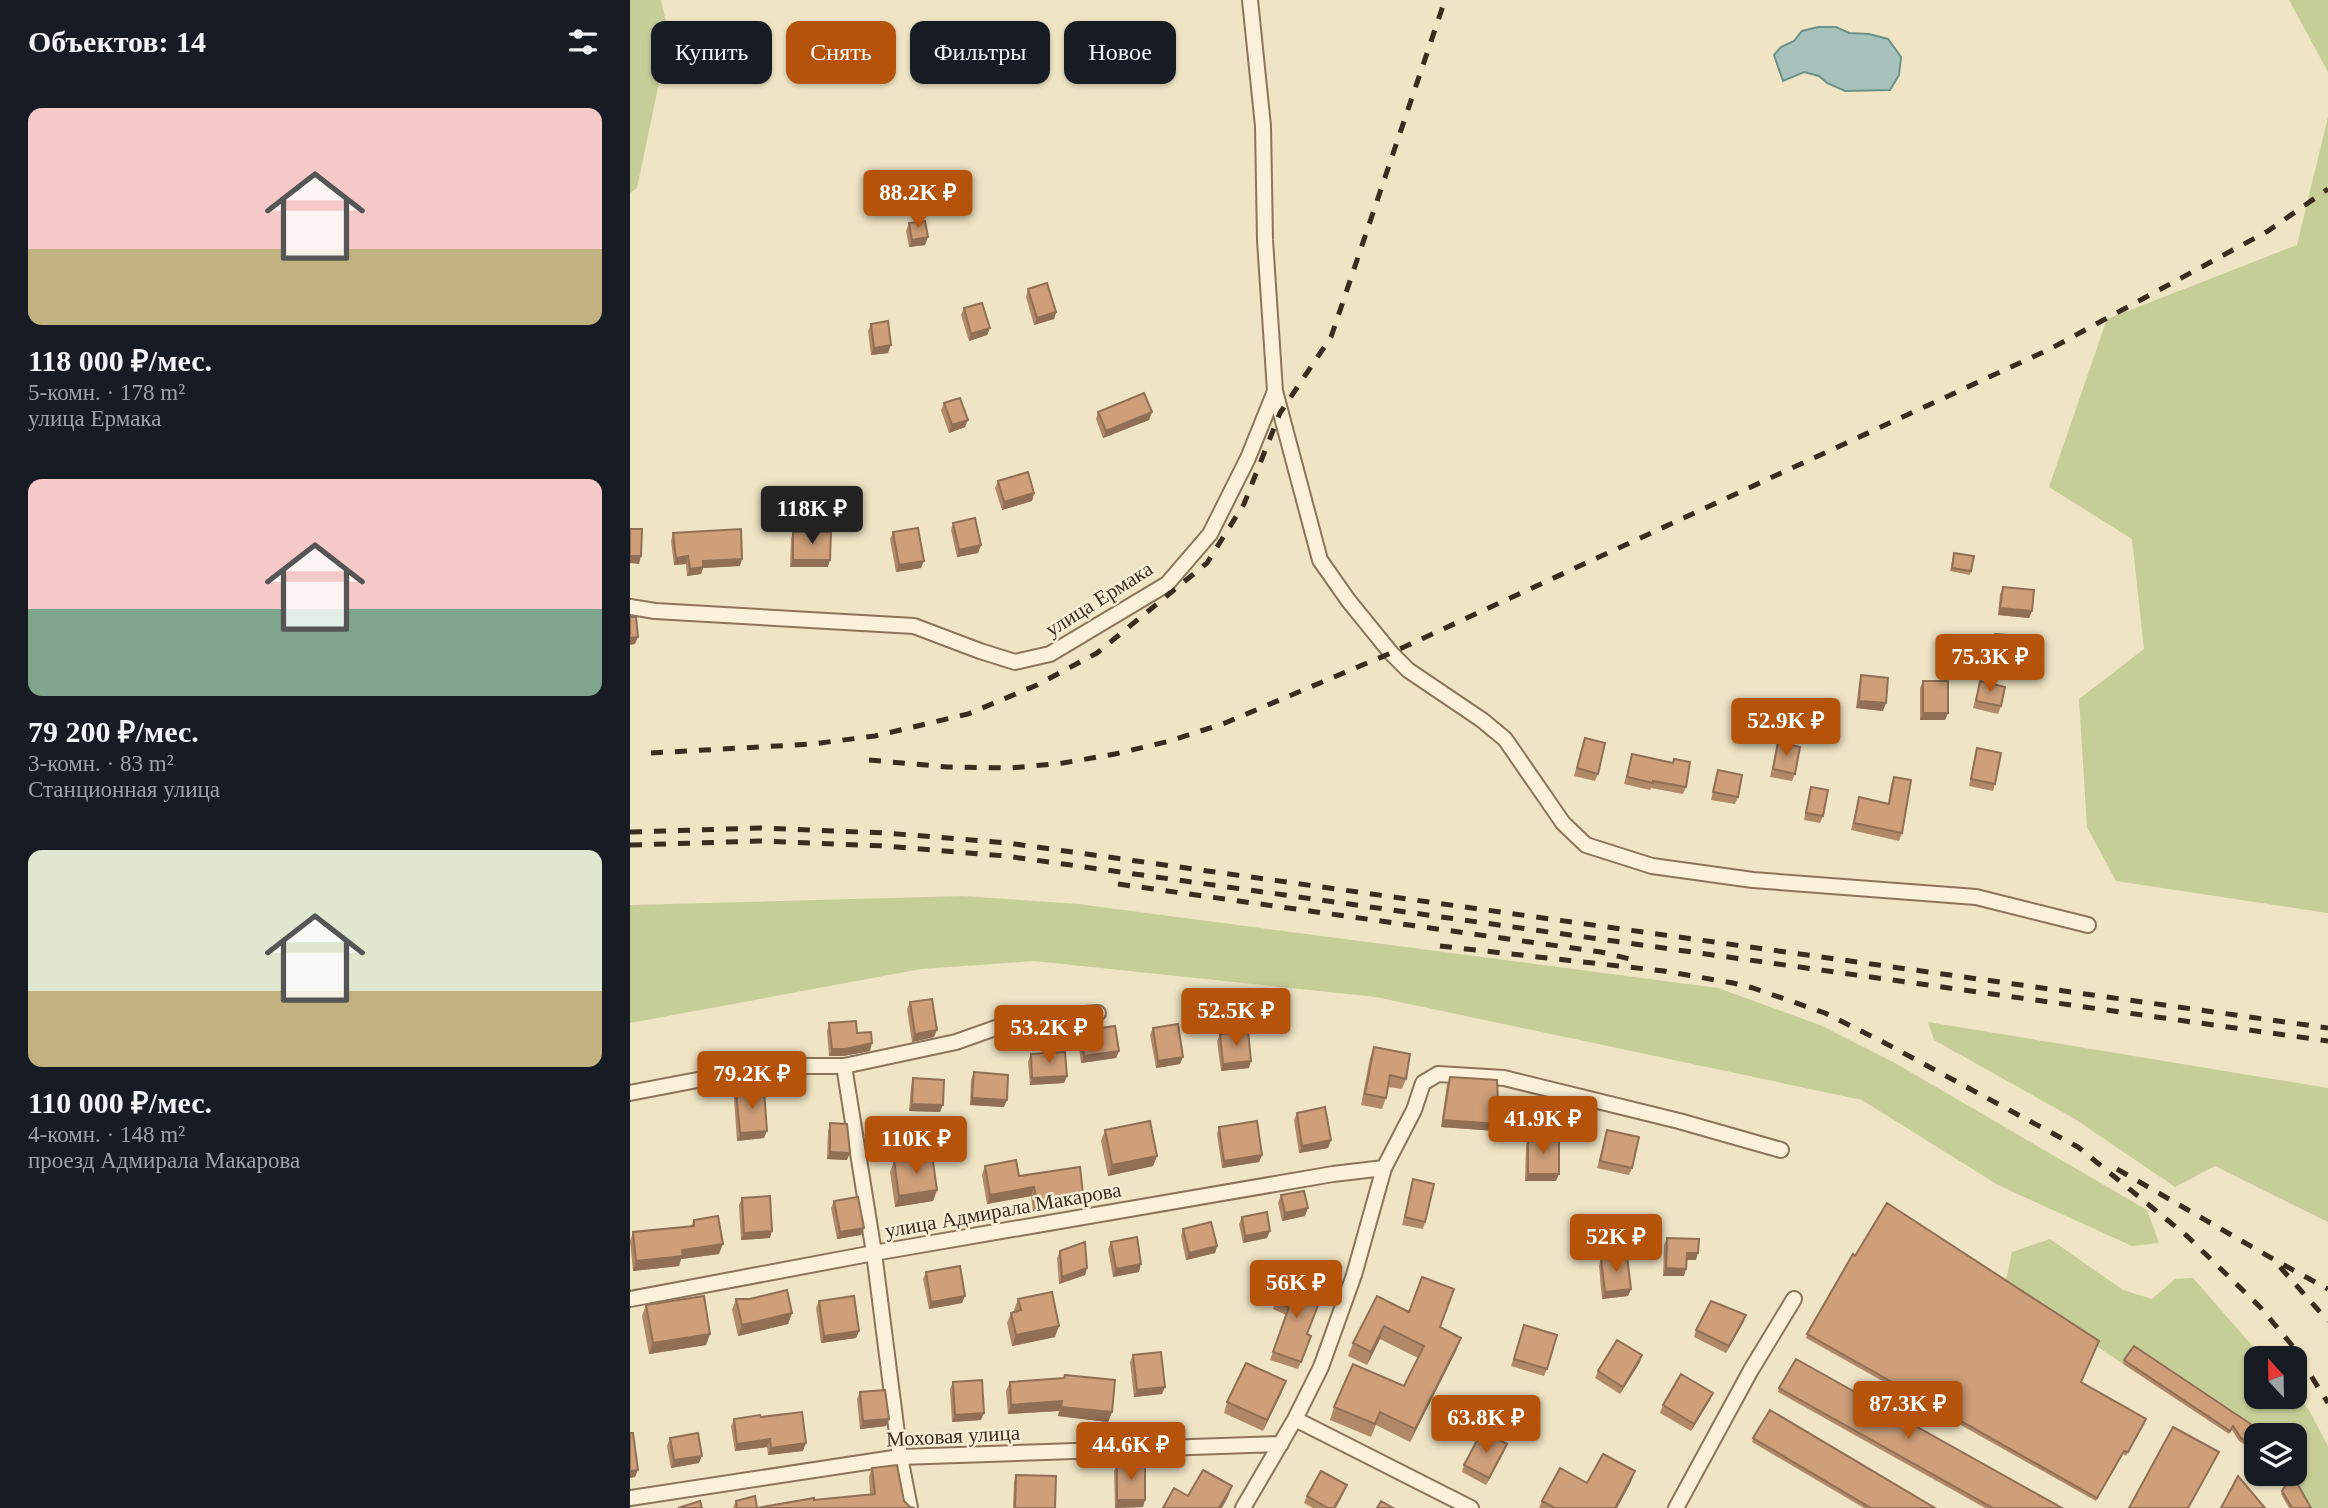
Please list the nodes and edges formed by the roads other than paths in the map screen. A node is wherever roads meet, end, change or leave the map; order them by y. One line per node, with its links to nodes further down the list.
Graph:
1 (1250, 0): 2 (street)
2 (1275, 391): 3 (street, улица Ермака); 4 (street)
3 (630, 607)
4 (2088, 925)
5 (1098, 1013): 6 (street)
6 (844, 1066): 7 (street); 10 (street)
7 (630, 1093)
8 (1781, 1150): 9 (street)
9 (1384, 1168): 10 (street, улица Адмирала Макарова); 13 (street)
10 (874, 1253): 11 (street, улица Адмирала Макарова); 15 (street)
11 (630, 1299)
12 (1794, 1299): 20 (street)
13 (1295, 1419): 14 (street); 19 (street)
14 (1281, 1444): 15 (street, Моховая улица); 18 (street)
15 (901, 1457): 16 (street, Моховая улица); 17 (street)
16 (630, 1498)
17 (910, 1508)
18 (1243, 1508)
19 (1471, 1508)
20 (1676, 1508)

